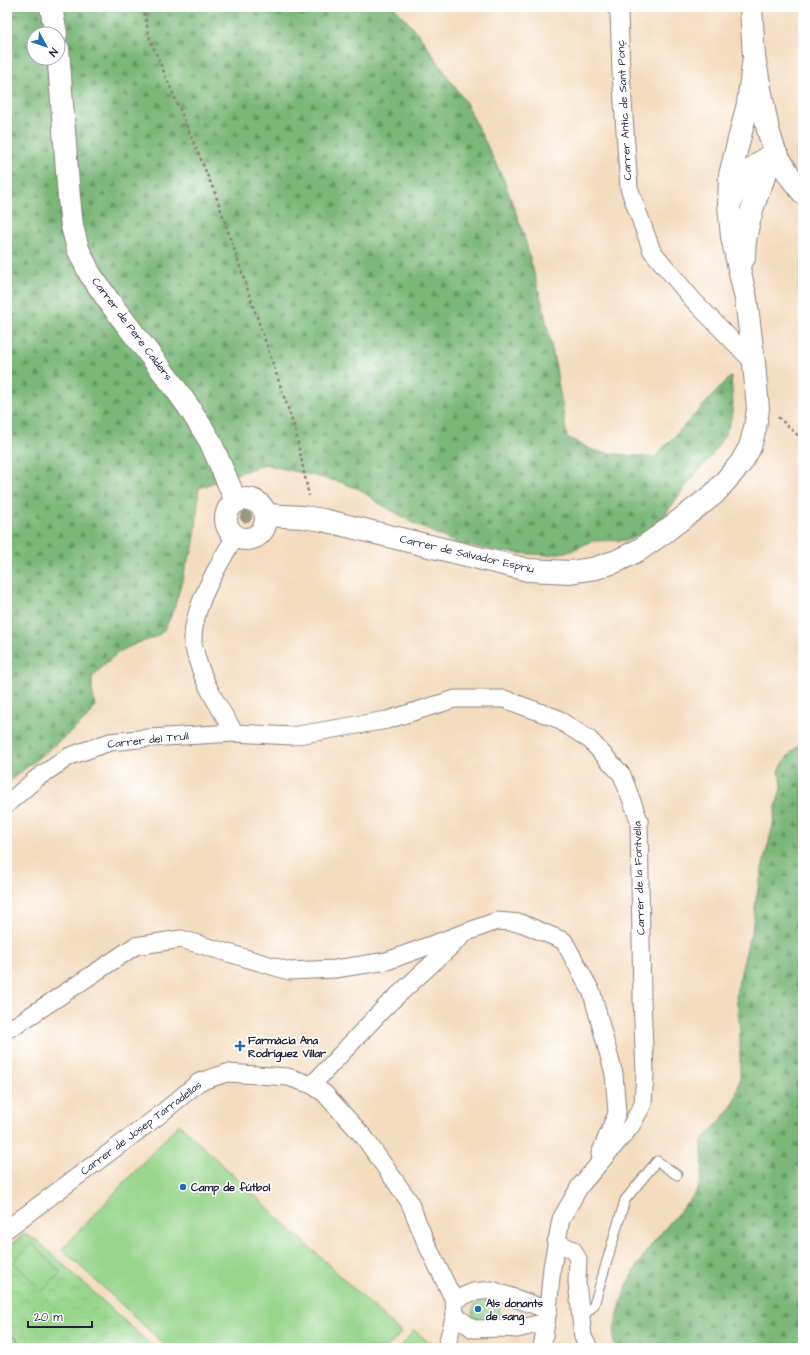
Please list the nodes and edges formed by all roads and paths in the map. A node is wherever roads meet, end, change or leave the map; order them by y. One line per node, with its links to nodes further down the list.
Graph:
1 (51, 7): 5 (street)
2 (143, 7): 17 (path)
3 (751, 7): 6 (street)
4 (617, 8): 12 (street, Carrer Antic de Sant Ponç)
5 (55, 26)
6 (754, 57): 8 (street); 10 (street)
7 (59, 66): 15 (street, Carrer de Pere Calders)
8 (775, 152): 9 (street); 10 (street); 11 (street)
9 (803, 193)
10 (729, 205): 11 (street)
11 (744, 287): 12 (street, Carrer de Salvador Espriu)
12 (754, 363): 13 (street, Carrer de Salvador Espriu)
13 (758, 409): 14 (path); 17 (street, Carrer de Salvador Espriu)
14 (803, 440)
15 (236, 501): 16 (street); 18 (street)
16 (266, 515): 17 (street, Carrer de Salvador Espriu); 18 (street)
17 (322, 520)
18 (235, 536): 19 (street)
19 (235, 733): 20 (street, Carrer del Trull); 24 (street, Carrer de la Fontvella)
20 (7, 804)
21 (467, 932): 22 (street); 23 (street); 24 (street)
22 (7, 1029)
23 (312, 1085): 26 (street, Carrer de Josep Tarradellas); 28 (street)
24 (594, 1169): 27 (street, Carrer de la Fontvella)
25 (677, 1175): 30 (lane)
26 (7, 1229)
27 (556, 1242): 29 (street, Carrer de la Fontvella); 30 (street)
28 (454, 1308): 29 (street); 31 (street); 32 (street)
29 (547, 1316): 31 (street); 34 (street, Carrer de la Fontvella)
30 (581, 1319): 35 (street)
31 (517, 1329): 33 (street)
32 (446, 1348)
33 (538, 1348)
34 (542, 1348)
35 (589, 1348)

